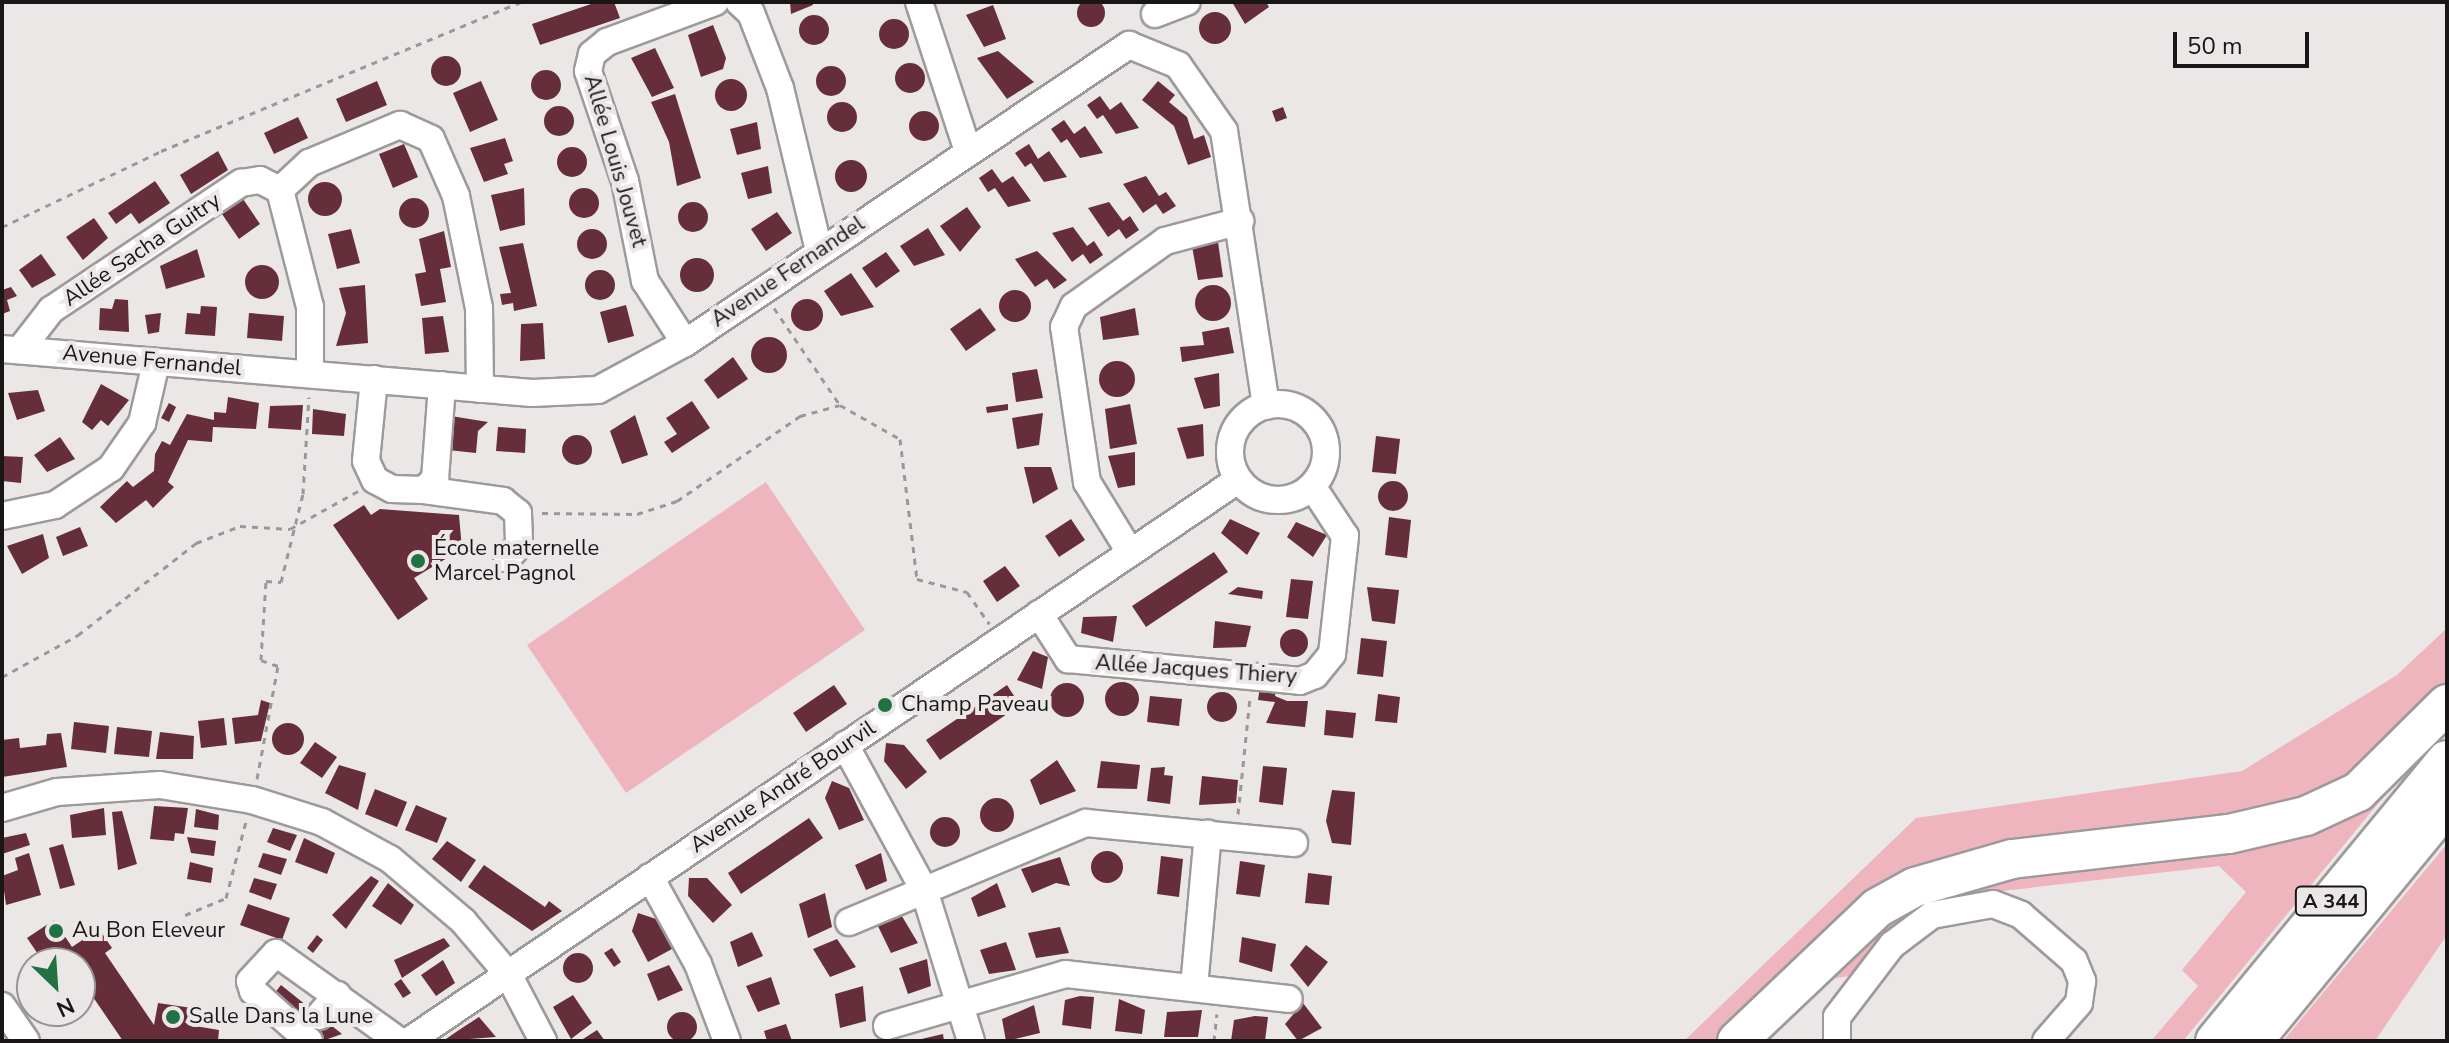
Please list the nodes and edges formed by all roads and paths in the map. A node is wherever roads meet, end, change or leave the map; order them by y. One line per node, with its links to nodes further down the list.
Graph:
1 (521, 2): 11 (path)
2 (715, 2): 14 (street, Allée Louis Jouvet)
3 (739, 2): 12 (street)
4 (919, 2): 8 (street)
5 (1187, 2): 6 (street)
6 (1146, 8): 7 (street)
7 (1147, 46): 8 (street, Avenue Fernandel); 10 (street)
8 (967, 148): 12 (street, Avenue Fernandel)
9 (280, 190): 15 (street, Allée Sacha Guitry); 17 (street); 20 (street)
10 (1240, 221): 22 (street); 30 (street)
11 (2, 227)
12 (819, 251): 13 (street, Avenue Fernandel)
13 (762, 290): 14 (street, Avenue Fernandel); 21 (path)
14 (685, 343): 20 (street, Avenue Fernandel)
15 (11, 349): 16 (street, Avenue Fernandel)
16 (156, 363): 17 (street, Avenue Fernandel); 28 (street)
17 (310, 374): 18 (street, Avenue Fernandel); 29 (path)
18 (374, 379): 19 (street, Avenue Fernandel); 23 (street)
19 (442, 385): 20 (street, Avenue Fernandel); 26 (street)
20 (480, 389)
21 (840, 405): 27 (path); 33 (path)
22 (1266, 406): 24 (street); 25 (street)
23 (375, 480): 26 (street); 29 (path)
24 (1238, 480): 25 (street); 30 (street, Avenue André Bourvil)
25 (1312, 486): 35 (street, Allée Jacques Thiery)
26 (424, 490): 27 (street)
27 (518, 513): 31 (street)
28 (2, 516)
29 (290, 529): 34 (path); 39 (path)
30 (1130, 552): 32 (street, Avenue André Bourvil)
31 (507, 559)
32 (1039, 614): 33 (street, Avenue André Bourvil); 35 (street, Allée Jacques Thiery)
33 (1001, 640): 37 (street, Avenue André Bourvil)
34 (2, 677)
35 (1252, 677): 43 (path)
36 (2447, 704): 64 (highway)
37 (845, 745): 45 (street, Avenue André Bourvil); 46 (street)
38 (2447, 760): 67 (highway, A 344)
39 (252, 800): 41 (street); 47 (path); 49 (street)
40 (2447, 805): 68 (highway, A 344)
41 (2, 808)
42 (1208, 834): 43 (street); 46 (street); 50 (street)
43 (1235, 838): 44 (street)
44 (1294, 843)
45 (650, 877): 49 (street, Avenue André Bourvil); 61 (street)
46 (924, 890): 48 (street); 53 (street)
47 (185, 915)
48 (849, 922)
49 (508, 974): 59 (street, Avenue André Bourvil); 60 (street)
50 (1207, 989): 52 (street); 53 (street); 63 (path)
51 (337, 995): 56 (street); 56 (street); 58 (street)
52 (1289, 999)
53 (962, 1003): 55 (street); 62 (street)
54 (3, 1008): 57 (street)
55 (887, 1026)
56 (309, 1030)
57 (26, 1041)
58 (399, 1041)
59 (409, 1041)
60 (543, 1041)
61 (727, 1041)
62 (971, 1041)
63 (1214, 1041)
64 (1737, 1041)
65 (1837, 1041): 66 (street)
66 (2046, 1041)
67 (2215, 1041)
68 (2253, 1041)

